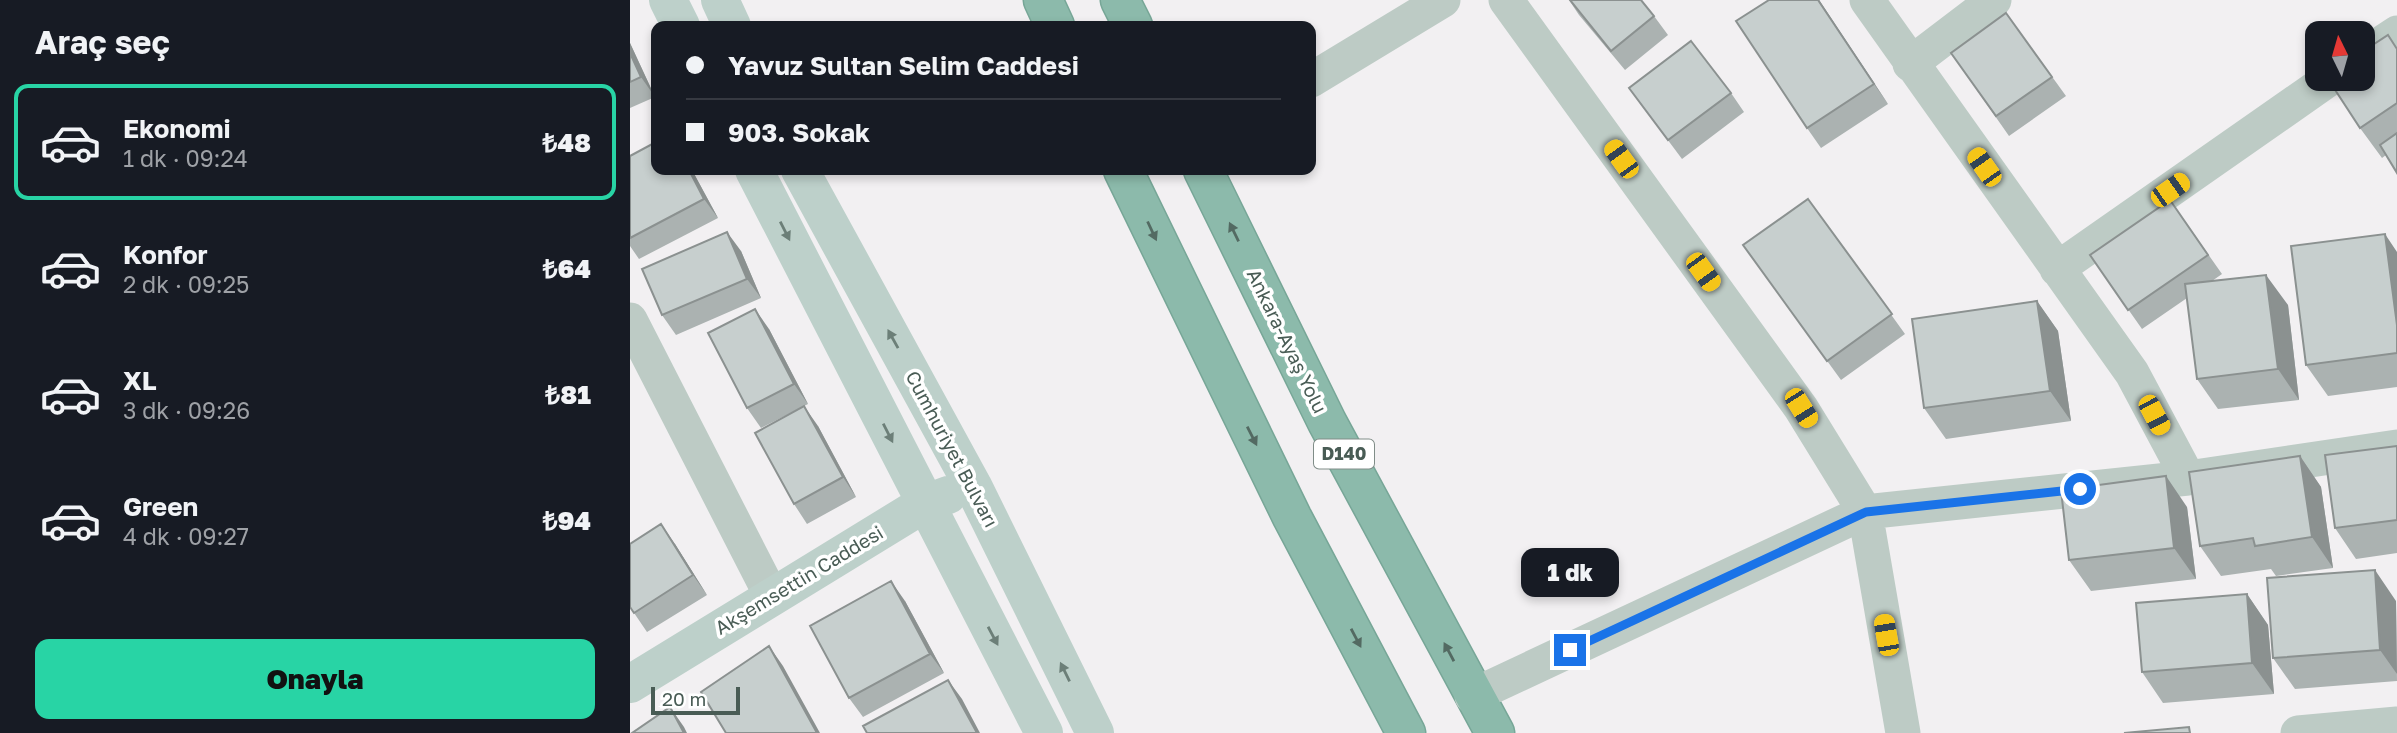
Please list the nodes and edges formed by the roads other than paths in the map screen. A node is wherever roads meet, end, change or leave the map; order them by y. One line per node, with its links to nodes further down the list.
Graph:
1 (668, 0): 9 (main road)
2 (720, 0): 10 (main road)
3 (1043, 0): 11 (highway)
4 (1120, 0): 12 (highway)
5 (1443, 0): 16 (street)
6 (1506, 0): 29 (street)
7 (1867, 0): 15 (street)
8 (1994, 0): 15 (street)
9 (678, 21)
10 (730, 21)
11 (1053, 21)
12 (1130, 21)
13 (2397, 33): 14 (street)
14 (2375, 47)
15 (1910, 64): 22 (street)
16 (1316, 77)
17 (2312, 91): 22 (street)
18 (757, 175): 28 (main road, one-way to 28)
19 (803, 175): 27 (main road, Cumhuriyet Bulvarı, one-way to 19)
20 (1125, 175): 36 (highway, one-way to 36)
21 (1205, 175): 32 (highway, Ankara-Ayaş Yolu / D140, one-way to 21)
22 (2057, 269): 26 (street)
23 (630, 320): 24 (street)
24 (639, 363): 30 (street)
25 (2397, 447): 26 (street)
26 (2188, 478): 29 (street)
27 (973, 486): 28 (main road, Akşemsettin Caddesi); 35 (main road, Cumhuriyet Bulvarı, one-way to 27)
28 (924, 504): 30 (main road, Akşemsettin Caddesi); 34 (main road, one-way to 34)
29 (1866, 512): 32 (street); 38 (street)
30 (772, 597): 31 (main road, Akşemsettin Caddesi)
31 (630, 684)
32 (1472, 696): 37 (highway, Ankara-Ayaş Yolu / D140)
33 (2397, 724): 39 (street)
34 (1044, 733)
35 (1095, 733)
36 (1406, 733)
37 (1495, 733)
38 (1903, 733)
39 (2298, 733)

